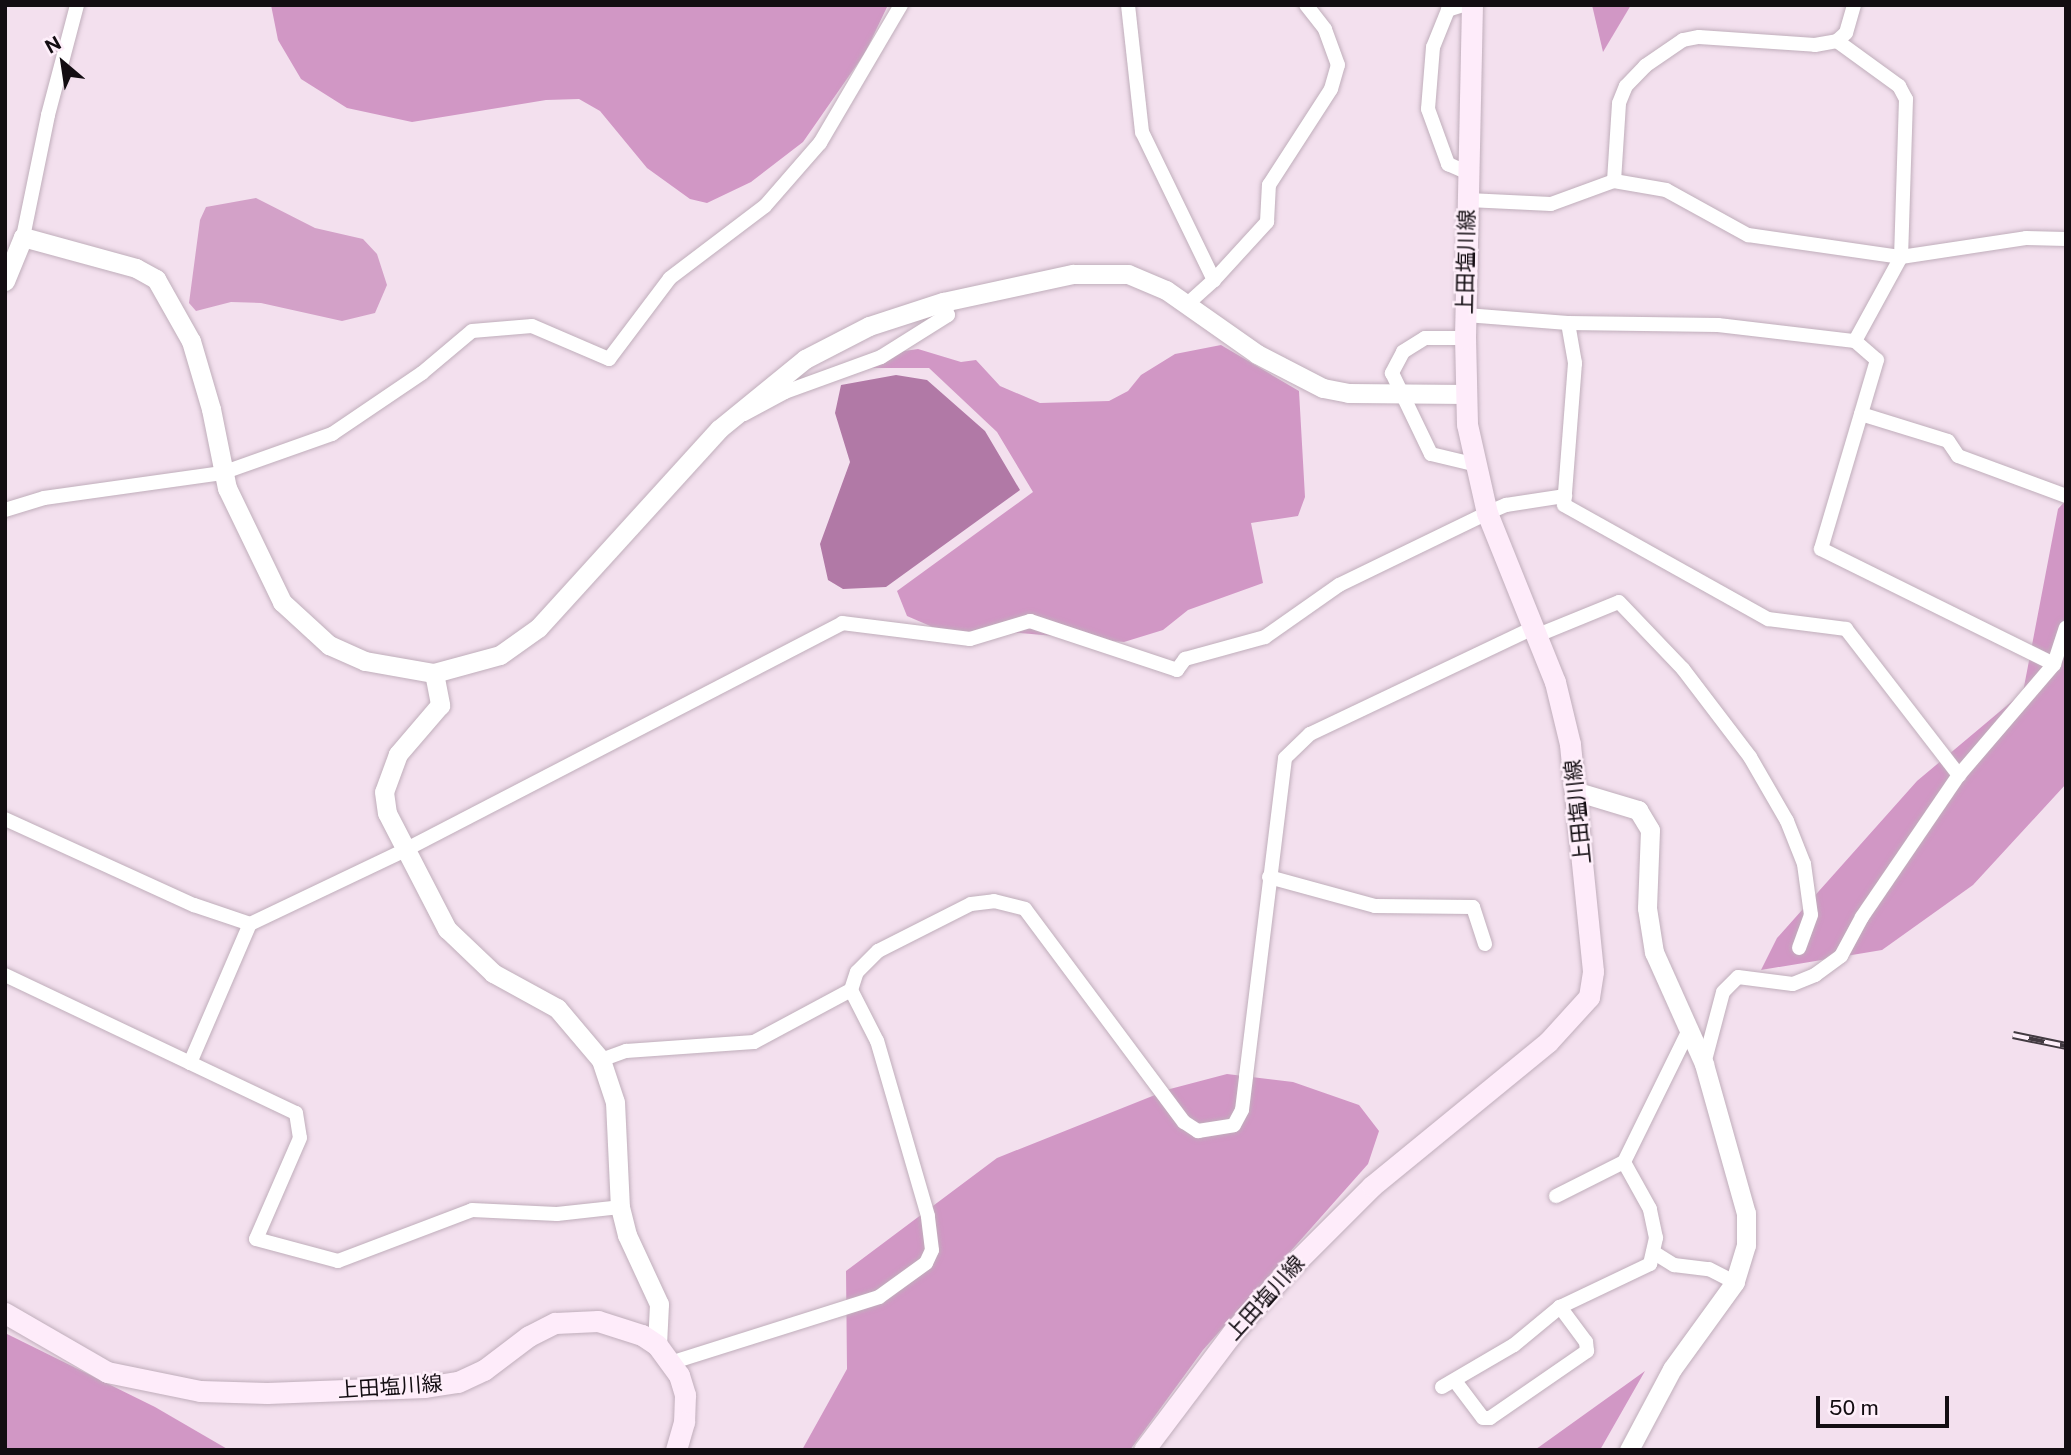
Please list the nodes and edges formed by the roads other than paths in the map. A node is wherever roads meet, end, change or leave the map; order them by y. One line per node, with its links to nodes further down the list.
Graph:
1 (76, 5): 12 (street)
2 (901, 5): 28 (street)
3 (1128, 5): 15 (street)
4 (1306, 5): 15 (street)
5 (1463, 5): 9 (street)
6 (1472, 5): 9 (main road, 上田塩川線)
7 (1854, 5): 8 (street)
8 (1837, 41): 10 (street); 14 (street)
9 (1468, 173): 11 (main road, 上田塩川線)
10 (1614, 181): 11 (street); 14 (street)
11 (1468, 200): 19 (main road, 上田塩川線)
12 (23, 237): 16 (street); 28 (street)
13 (2066, 239): 14 (street)
14 (1901, 257): 22 (street)
15 (1214, 280): 18 (street)
16 (5, 281)
17 (943, 302): 18 (street); 25 (street); 25 (street)
18 (1186, 304): 23 (street)
19 (1466, 314): 20 (street); 21 (main road, 上田塩川線)
20 (1568, 323): 22 (street); 29 (street)
21 (1465, 338): 23 (street); 24 (main road, 上田塩川線)
22 (1856, 341): 26 (street)
23 (1402, 393): 24 (street); 27 (street)
24 (1467, 394): 27 (main road, 上田塩川線)
25 (740, 411): 36 (street)
26 (1861, 414): 30 (street); 35 (street)
27 (1473, 464): 32 (main road, 上田塩川線)
28 (222, 473): 31 (street); 36 (street)
29 (1565, 496): 32 (street); 37 (street)
30 (2066, 496)
31 (5, 510)
32 (1487, 513): 34 (main road, 上田塩川線); 40 (street)
33 (2066, 628): 35 (street)
34 (1536, 631): 38 (main road, 上田塩川線); 41 (street); 44 (street)
35 (2054, 664): 37 (street)
36 (434, 673): 40 (street)
37 (1959, 775): 50 (street)
38 (1578, 792): 47 (street); 61 (main road, 上田塩川線)
39 (5, 819): 42 (street)
40 (403, 851): 42 (street); 48 (street)
41 (1269, 877): 43 (street); 46 (street)
42 (250, 924): 49 (street)
43 (1485, 944)
44 (1799, 948)
45 (5, 975): 49 (street)
46 (851, 990): 48 (street); 59 (street)
47 (1689, 1030): 50 (street); 51 (street)
48 (601, 1060): 53 (street)
49 (190, 1063): 53 (street)
50 (1704, 1064): 55 (street)
51 (1624, 1163): 52 (street); 54 (street)
52 (1556, 1196)
53 (620, 1207): 58 (street)
54 (1653, 1252): 55 (street); 56 (street)
55 (1735, 1282): 62 (street)
56 (1560, 1307): 56 (street)
57 (5, 1313): 58 (main road, 上田塩川線)
58 (657, 1345): 59 (main road, 上田塩川線)
59 (670, 1363): 60 (main road, 上田塩川線)
60 (676, 1450)
61 (1144, 1450)
62 (1629, 1450)

